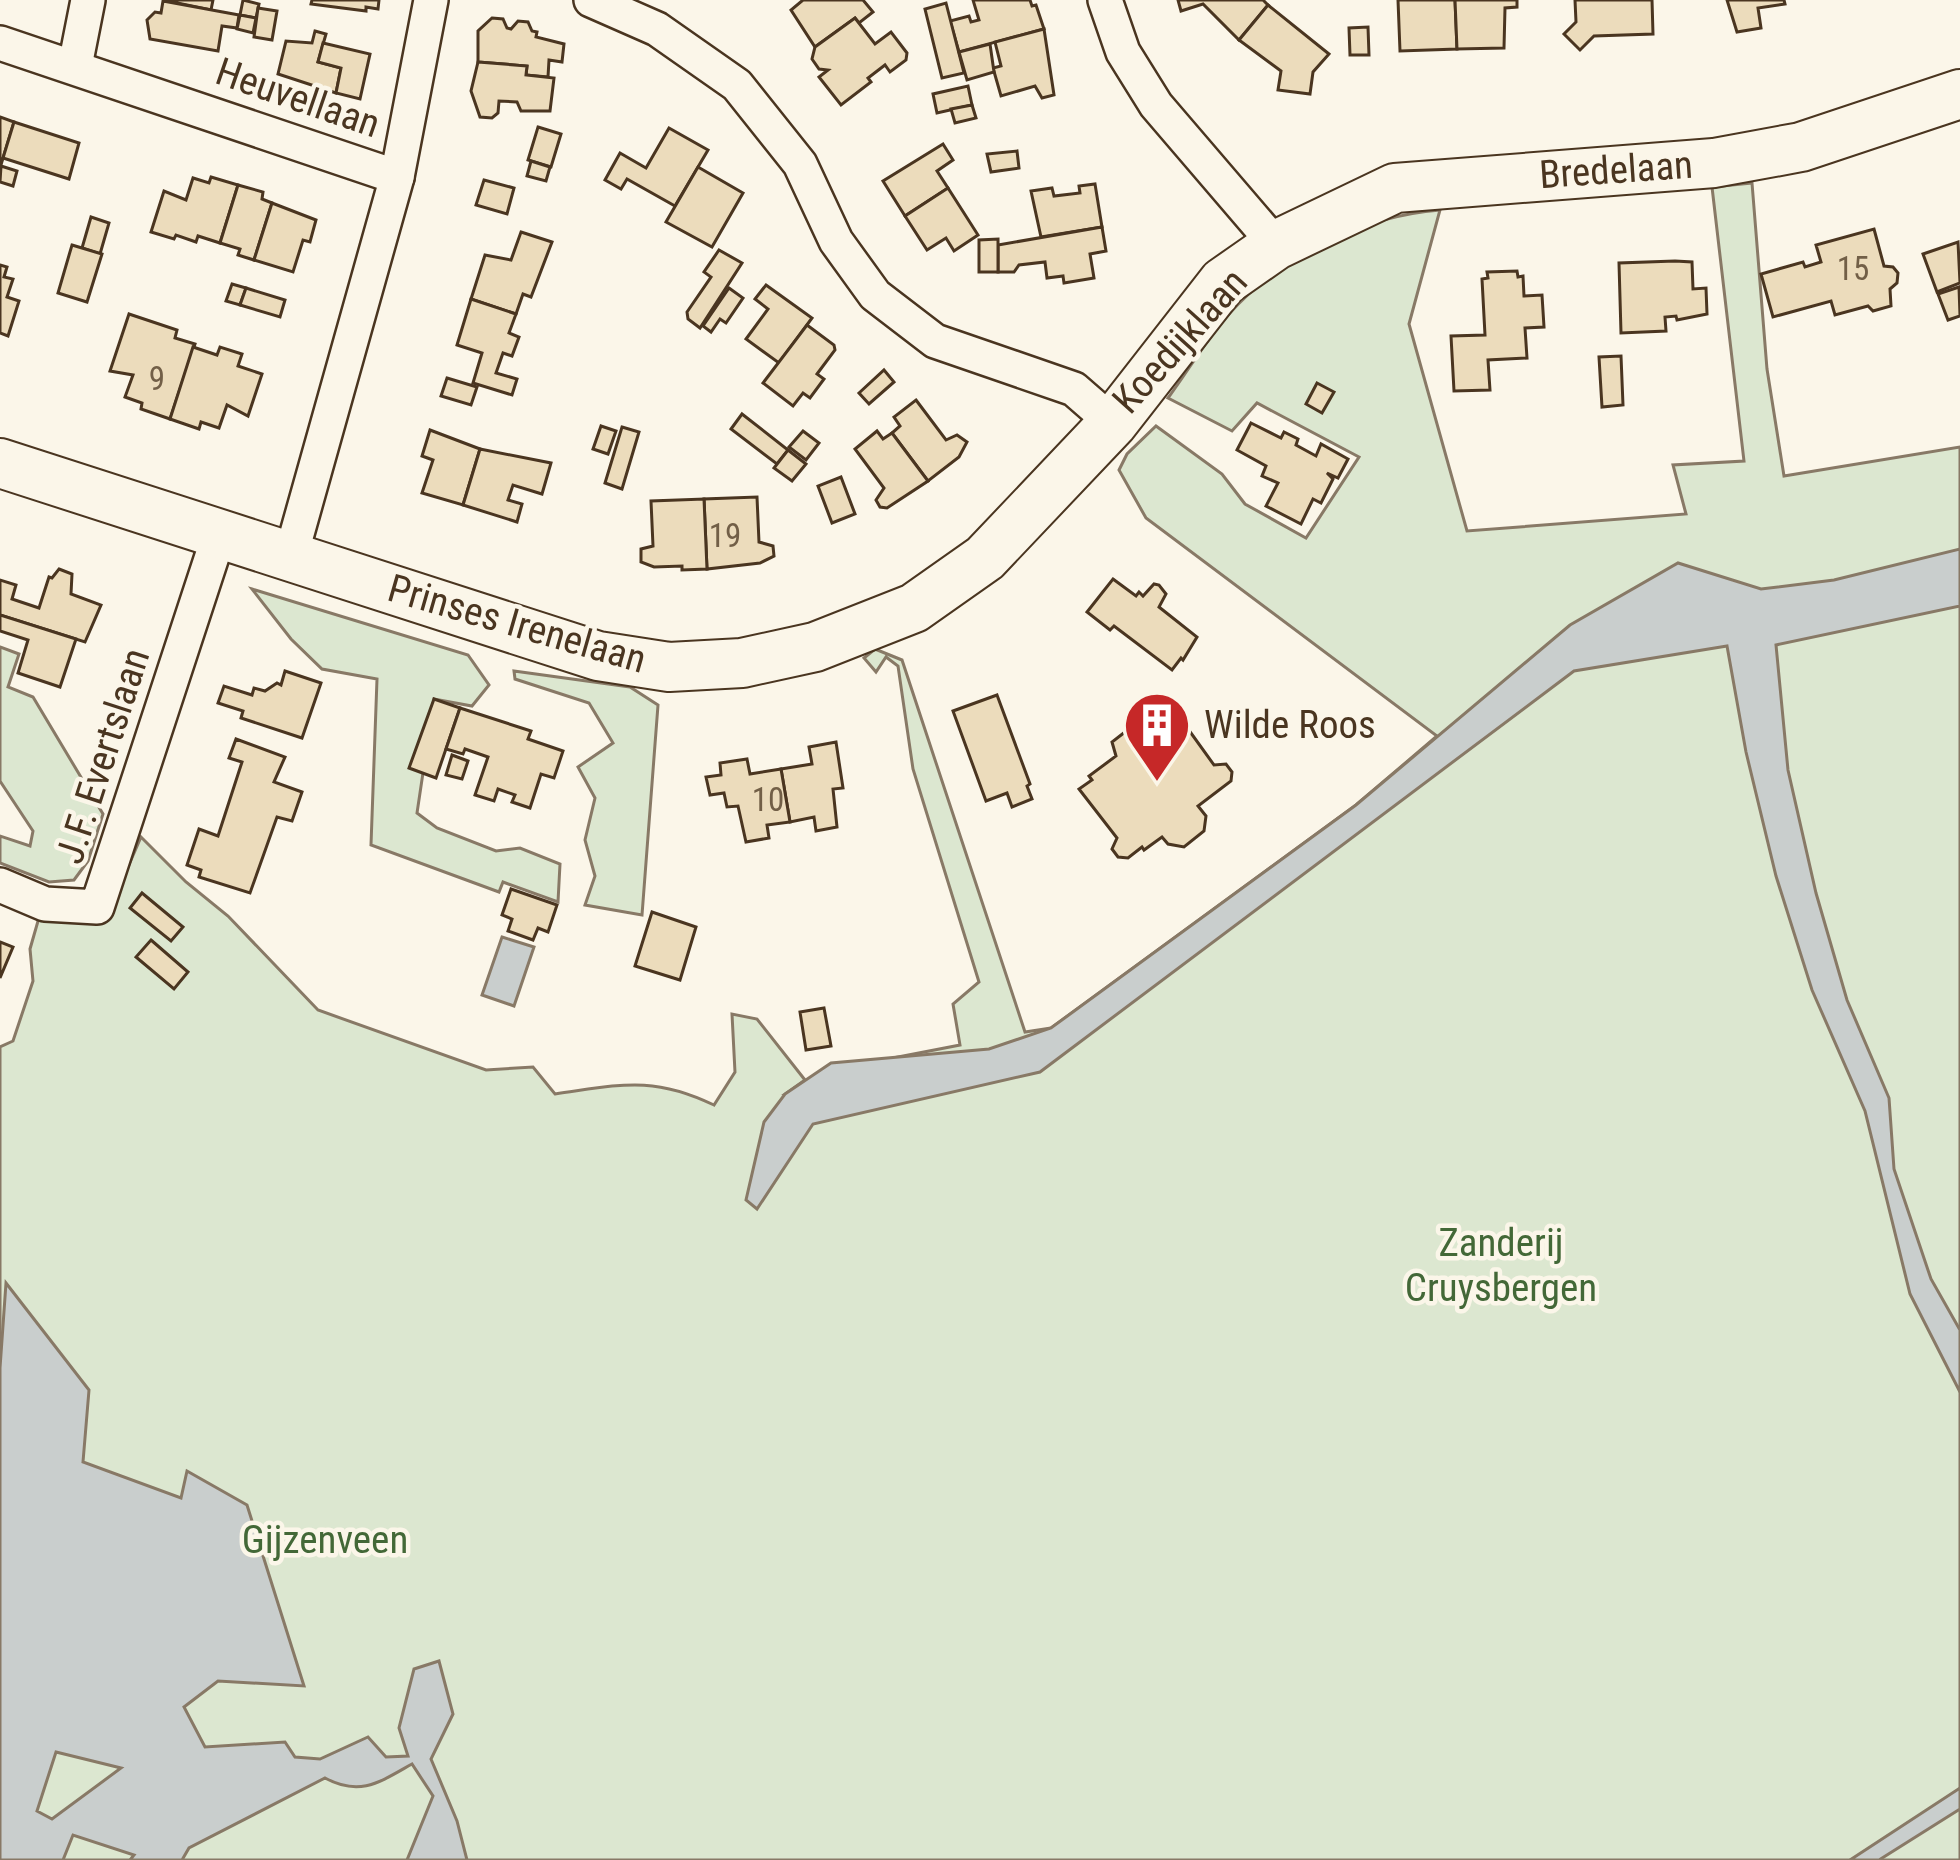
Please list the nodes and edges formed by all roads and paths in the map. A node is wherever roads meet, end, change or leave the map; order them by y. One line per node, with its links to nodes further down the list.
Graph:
1 (88, 0): 6 (street)
2 (431, 0): 8 (street, Heuvellaan)
3 (591, 0): 10 (street, Koedijklaan)
4 (1105, 0): 9 (street, Koedijklaan)
5 (0, 44): 6 (street, Heuvellaan)
6 (75, 66): 8 (street, Heuvellaan)
7 (1960, 94): 9 (main road, Bredelaan)
8 (397, 177): 13 (street)
9 (1276, 245): 10 (main road, Koedijklaan)
10 (1113, 423): 13 (main road, Prinses Irenelaan)
11 (0, 463): 12 (main road, Prinses Irenelaan)
12 (219, 535): 13 (main road, Prinses Irenelaan); 14 (street, J.F. Evertslaan)
13 (291, 555)
14 (0, 885)

